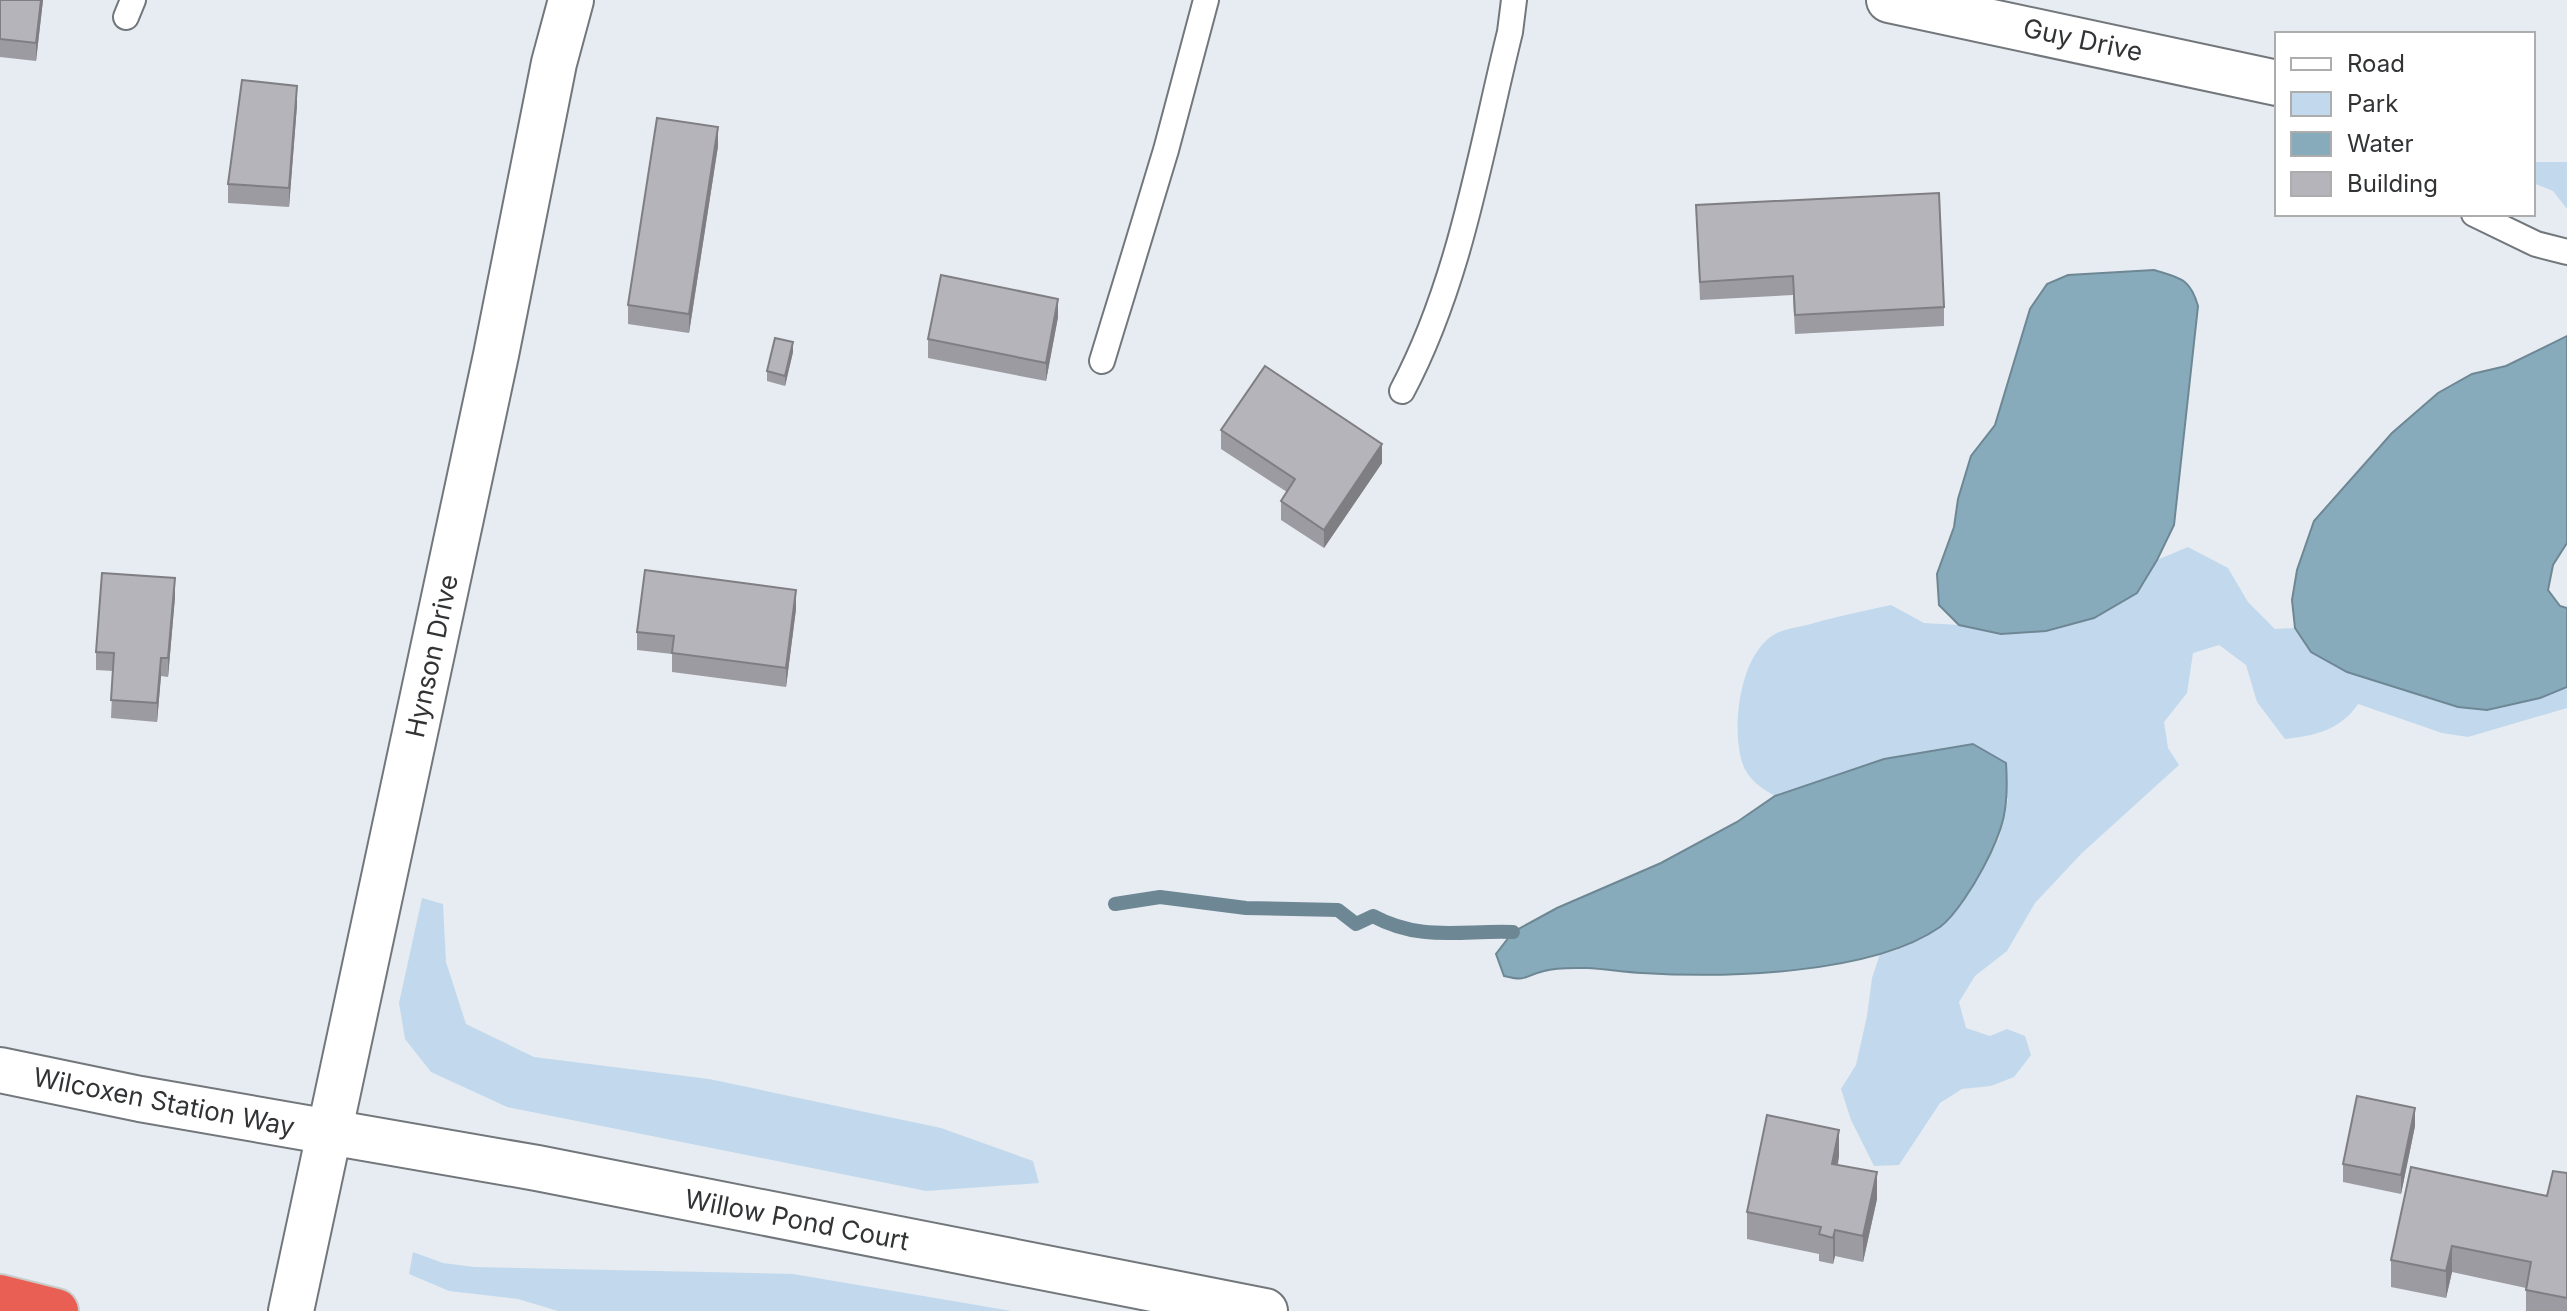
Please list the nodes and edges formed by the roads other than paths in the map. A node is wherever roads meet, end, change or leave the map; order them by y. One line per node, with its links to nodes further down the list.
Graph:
1 (571, 0): 11 (street, Hynson Drive)
2 (1206, 0): 8 (lane)
3 (1514, 0): 9 (lane)
4 (1889, 0): 5 (street, Guy Drive)
5 (2275, 83)
6 (2478, 216): 7 (lane)
7 (2567, 252)
8 (1102, 361)
9 (1402, 391)
10 (0, 1070): 11 (street, Wilcoxen Station Way)
11 (329, 1132): 14 (street, Hynson Drive); 15 (street, Willow Pond Court)
12 (0, 1297): 13 (highway)
13 (56, 1311)
14 (291, 1311)
15 (1265, 1311)

